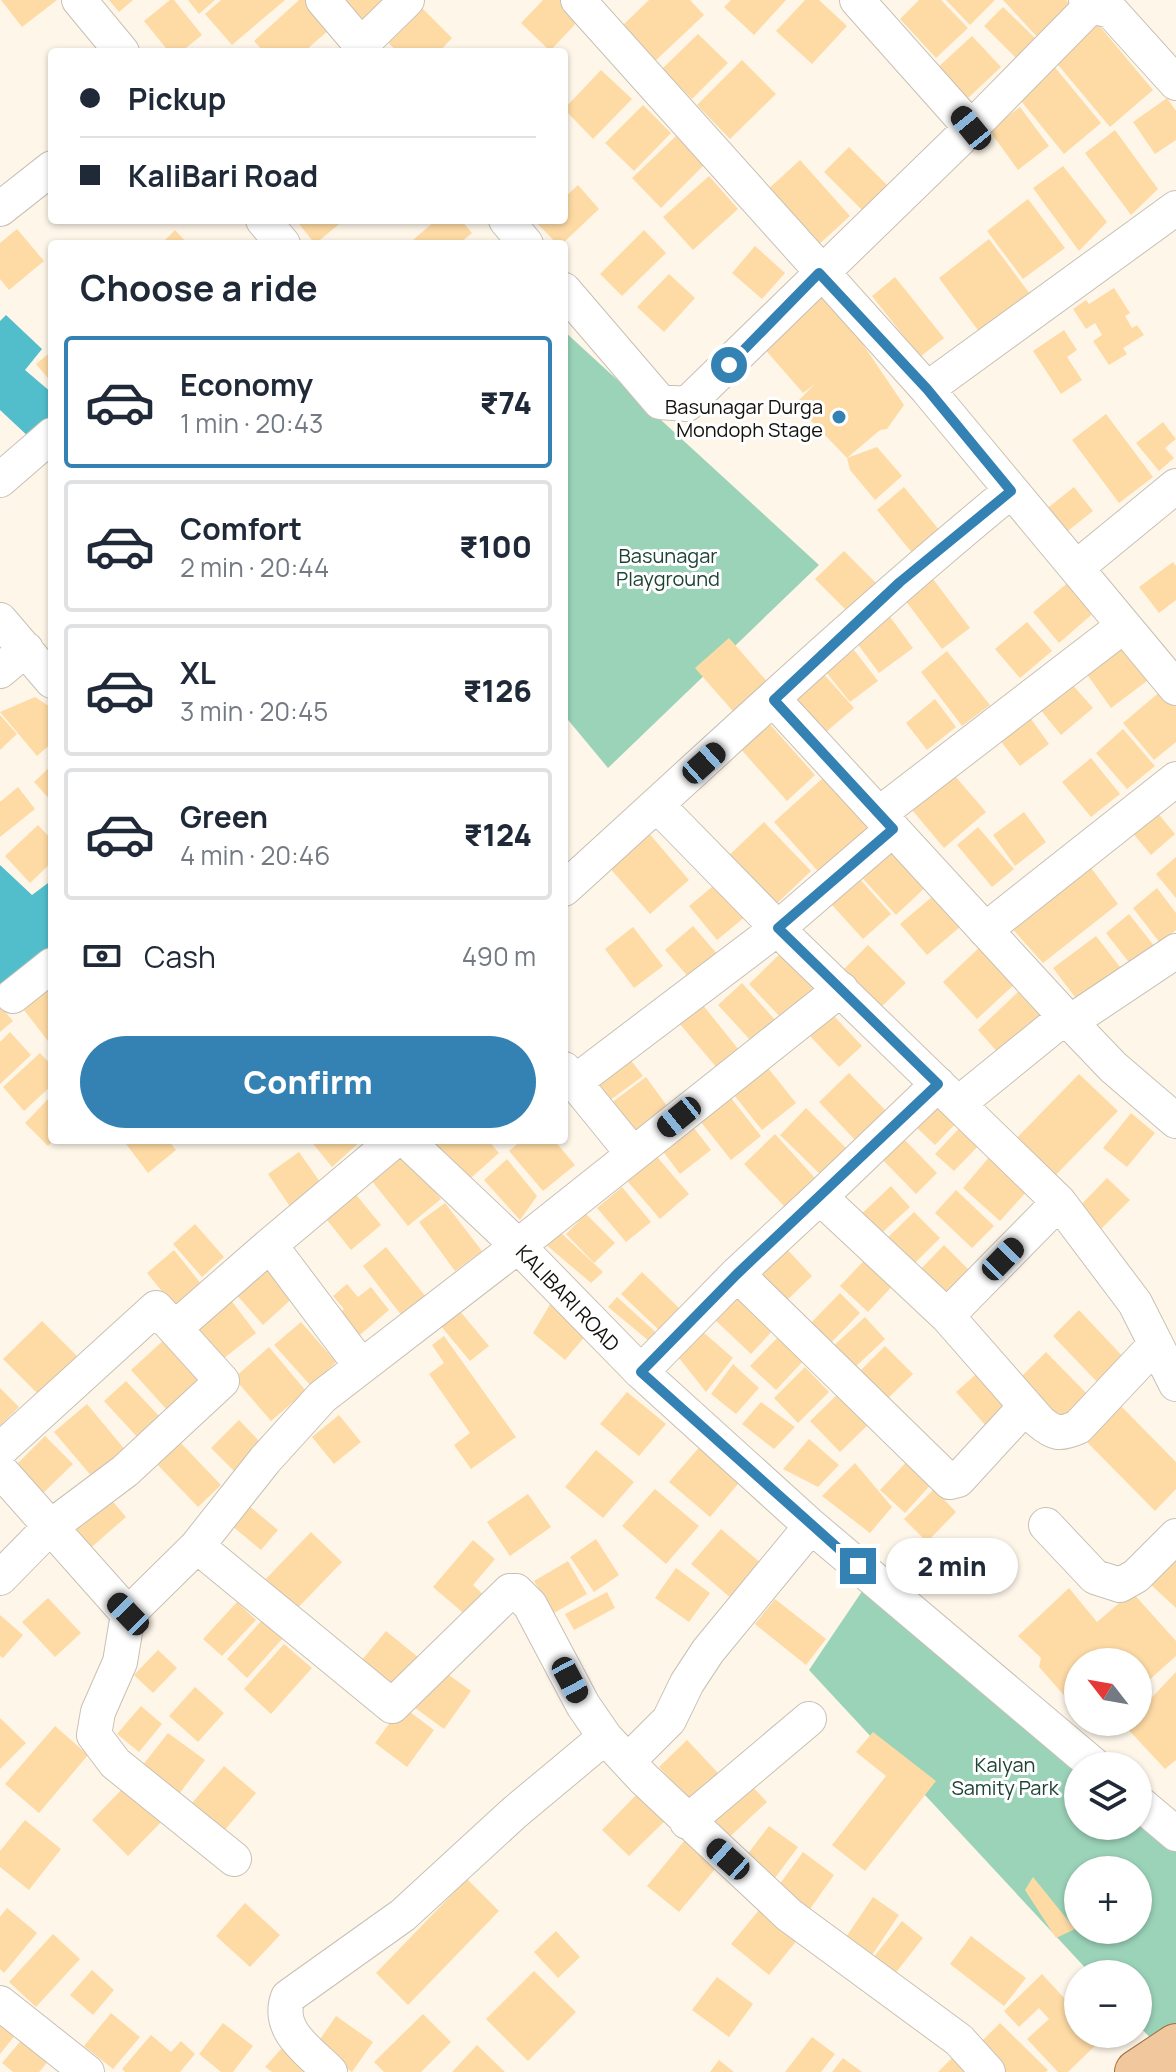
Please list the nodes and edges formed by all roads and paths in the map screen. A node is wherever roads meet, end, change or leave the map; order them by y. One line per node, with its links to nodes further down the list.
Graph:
1 (79, 0): 7 (street)
2 (323, 0): 8 (street)
3 (407, 0): 8 (street)
4 (578, 0): 16 (street)
5 (857, 0): 10 (street)
6 (1103, 4): 9 (street); 10 (street)
7 (119, 48)
8 (364, 48)
9 (1176, 83)
10 (971, 128): 16 (street)
11 (48, 171): 13 (street)
12 (1176, 208): 18 (street)
13 (0, 209)
14 (509, 224): 15 (street)
15 (523, 240)
16 (819, 273): 17 (street); 18 (street)
17 (568, 295)
18 (927, 389): 22 (street)
19 (48, 438): 20 (street)
20 (0, 480)
21 (1176, 486): 23 (street)
22 (1011, 491): 23 (street); 30 (street)
23 (1076, 568): 25 (street)
24 (0, 620): 26 (street)
25 (1122, 627): 29 (street); 33 (street)
26 (26, 649): 27 (street); 28 (street)
27 (0, 671)
28 (48, 676)
29 (1176, 688)
30 (774, 700): 32 (street); 33 (street)
31 (1176, 779): 36 (street)
32 (657, 805): 34 (street); 35 (street)
33 (886, 822): 35 (street); 36 (street)
34 (568, 885)
35 (778, 928): 39 (street); 42 (street)
36 (985, 930): 41 (street)
37 (1176, 951): 41 (street)
38 (48, 968): 40 (street)
39 (841, 989): 43 (street); 47 (street)
40 (13, 996)
41 (1068, 1020): 43 (street); 44 (street)
42 (569, 1076): 47 (street)
43 (948, 1094): 48 (street); 49 (street)
44 (1176, 1121)
45 (390, 1144): 50 (street)
46 (410, 1144): 51 (street, KALIBARI ROAD)
47 (633, 1154): 51 (street)
48 (820, 1197): 52 (street); 53 (street)
49 (1059, 1202): 53 (street); 55 (street)
50 (270, 1245): 54 (street); 56 (street)
51 (518, 1246): 56 (street); 57 (street, KALIBARI ROAD)
52 (737, 1274): 57 (street); 59 (street)
53 (947, 1316): 59 (street)
54 (175, 1328): 60 (street); 64 (street)
55 (1155, 1345): 58 (street); 59 (street)
56 (361, 1366): 66 (street)
57 (641, 1372): 63 (street, KALIBARI ROAD)
58 (1176, 1384)
59 (1026, 1406)
60 (0, 1450)
61 (0, 1470): 64 (street)
62 (1046, 1525): 65 (street)
63 (811, 1526): 71 (street, KALIBARI ROAD); 72 (street)
64 (49, 1528): 67 (street); 68 (street)
65 (1176, 1536)
66 (197, 1546): 68 (street); 70 (street)
67 (0, 1578)
68 (128, 1614): 76 (street)
69 (809, 1719): 74 (street)
70 (605, 1737): 72 (street); 80 (street)
71 (1078, 1752)
72 (628, 1761): 74 (street)
73 (1152, 1814): 75 (street)
74 (687, 1822): 81 (street)
75 (1176, 1834)
76 (234, 1859)
77 (0, 2003): 79 (street)
78 (1176, 2046): 82 (main road)
79 (87, 2072)
80 (330, 2072)
81 (988, 2072)
82 (1137, 2072)

